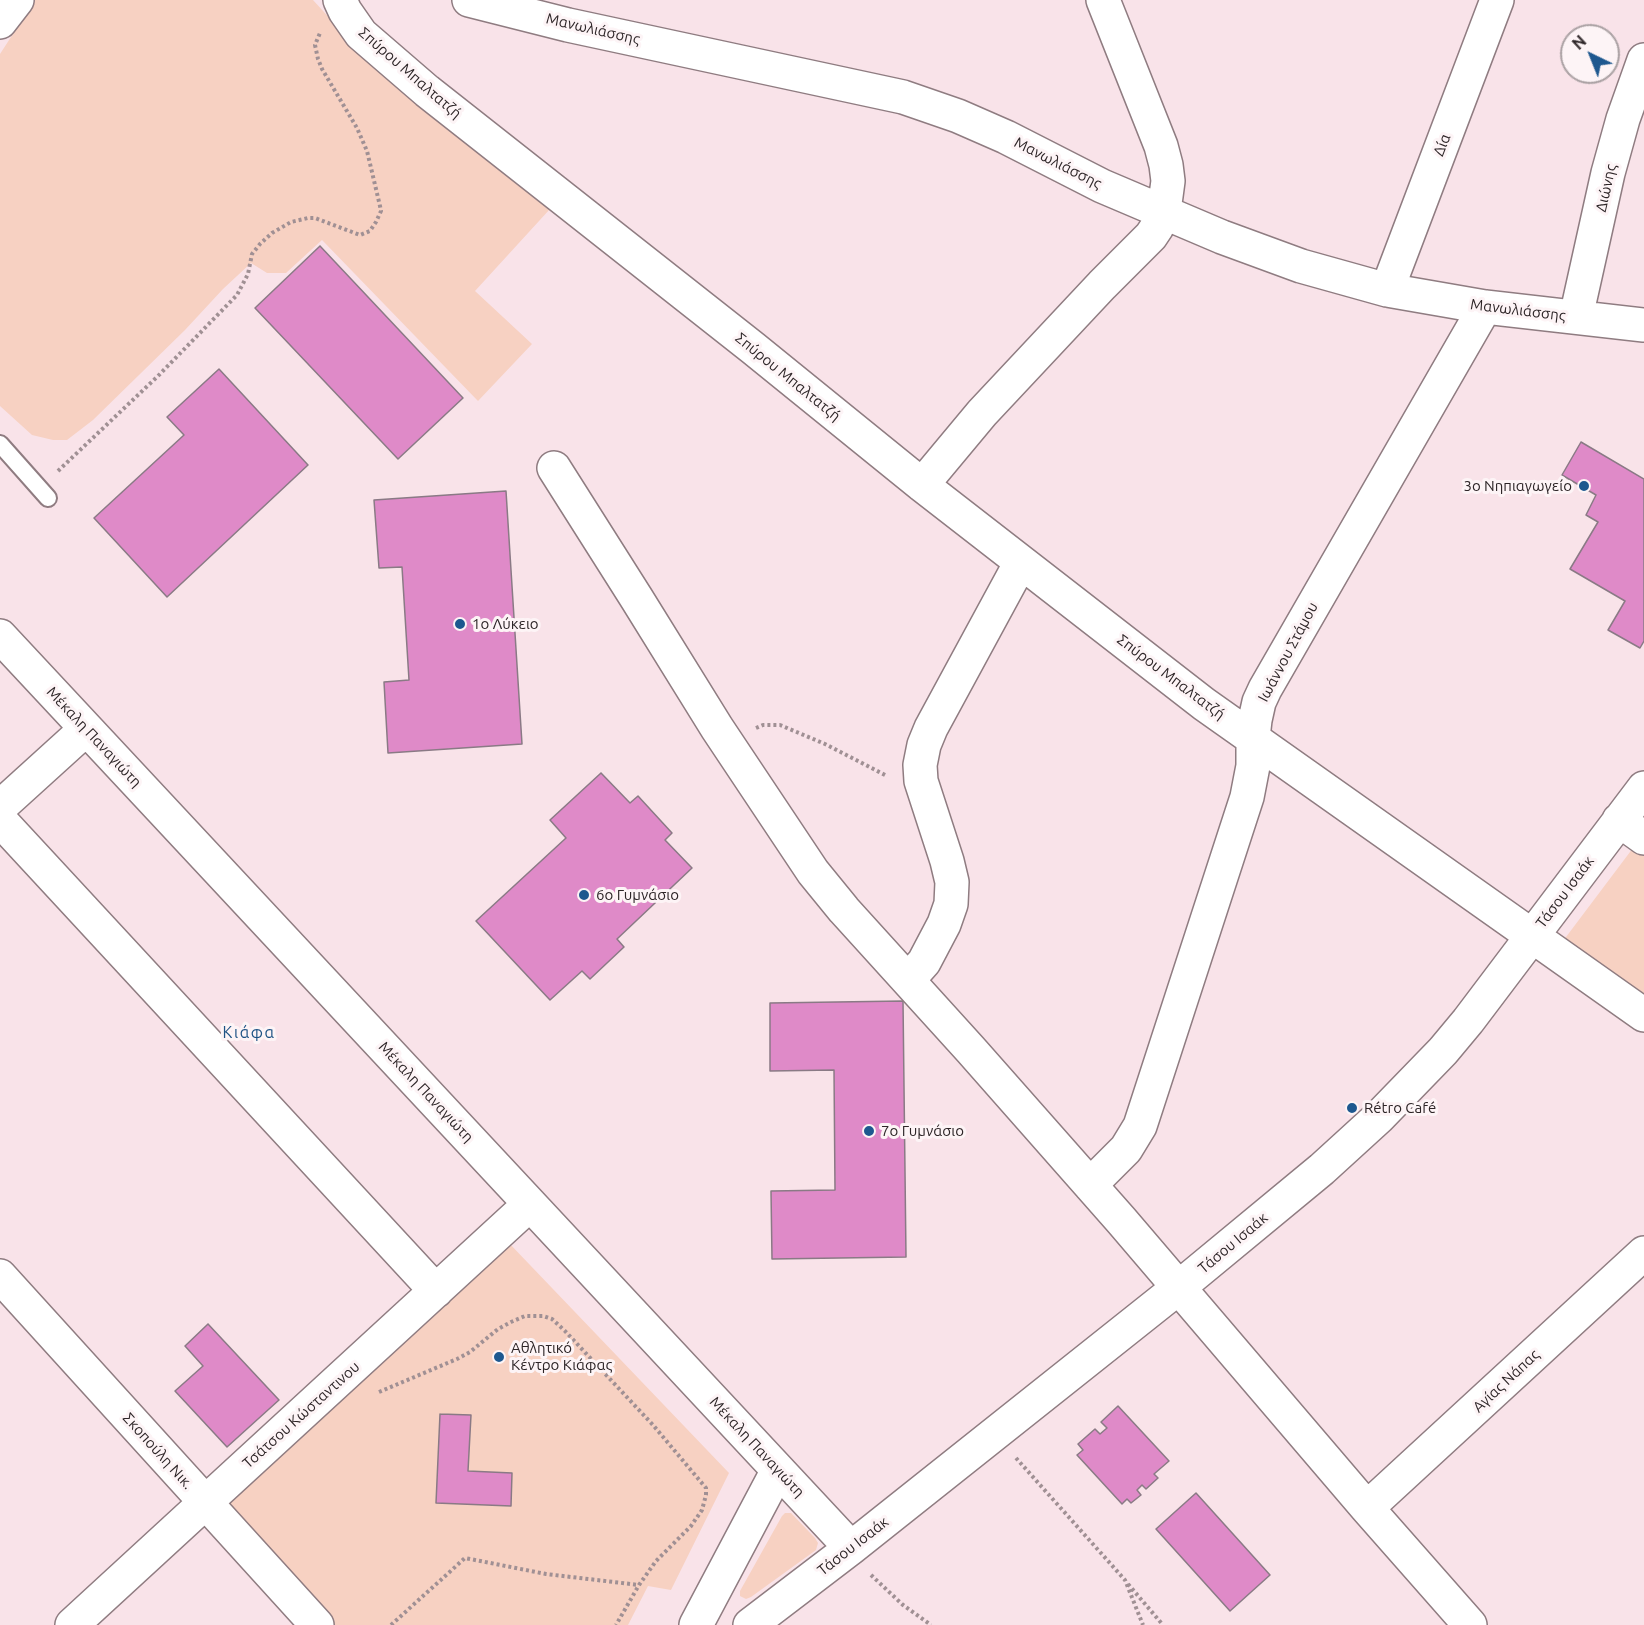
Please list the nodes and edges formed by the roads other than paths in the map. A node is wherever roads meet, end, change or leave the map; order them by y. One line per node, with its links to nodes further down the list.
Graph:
1 (17, 0): 6 (street)
2 (469, 0): 8 (street, Μανωλιάσσης)
3 (1103, 0): 8 (street)
4 (1497, 0): 9 (street, Δία)
5 (342, 5): 15 (street, Σπύρου Μπαλτατζή)
6 (0, 22)
7 (1644, 60): 11 (street, Διώνης)
8 (1162, 216): 9 (street, Μανωλιάσσης); 15 (street)
9 (1387, 290): 10 (street, Μανωλιάσσης)
10 (1485, 307): 11 (street, Μανωλιάσσης); 20 (street, Ιωάννου Στάμου)
11 (1576, 317): 12 (street, Μανωλιάσσης)
12 (1644, 325)
13 (0, 444): 16 (lane)
14 (554, 468): 26 (street)
15 (922, 485): 17 (street, Σπύρου Μπαλτατζή)
16 (44, 493)
17 (1021, 562): 20 (street, Σπύρου Μπαλτατζή); 26 (street)
18 (0, 636): 19 (street, Μέκαλη Παναγιώτη)
19 (86, 729): 22 (street); 29 (street, Μέκαλη Παναγιώτη)
20 (1253, 738): 25 (street, Σπύρου Μπαλτατζή); 28 (street, Ιωάννου Στάμου)
21 (1644, 788): 24 (street, Τάσου Ισαάκ)
22 (0, 807)
23 (0, 820): 33 (street)
24 (1631, 829): 25 (street, Τάσου Ισαάκ)
25 (1532, 936): 27 (street, Σπύρου Μπαλτατζή); 32 (street, Τάσου Ισαάκ)
26 (908, 980): 28 (street)
27 (1644, 1015)
28 (1090, 1185): 32 (street)
29 (530, 1204): 33 (street, Τσάτσου Κώσταντινου); 34 (street, Μέκαλη Παναγιώτη)
30 (1644, 1253): 36 (street, Αγίας Νάπας)
31 (0, 1276): 35 (street, Σκοπούλη Νικ.)
32 (1178, 1288): 36 (street); 37 (street, Τάσου Ισαάκ)
33 (436, 1291): 35 (street, Τσάτσου Κώσταντινου)
34 (778, 1470): 37 (street, Μέκαλη Παναγιώτη); 40 (street)
35 (205, 1503): 38 (street, Τσάτσου Κώσταντινου); 39 (street, Σκοπούλη Νικ.)
36 (1367, 1508): 42 (street)
37 (851, 1548): 41 (street, Τάσου Ισαάκ)
38 (72, 1625)
39 (317, 1625)
40 (696, 1625)
41 (750, 1625)
42 (1470, 1625)

